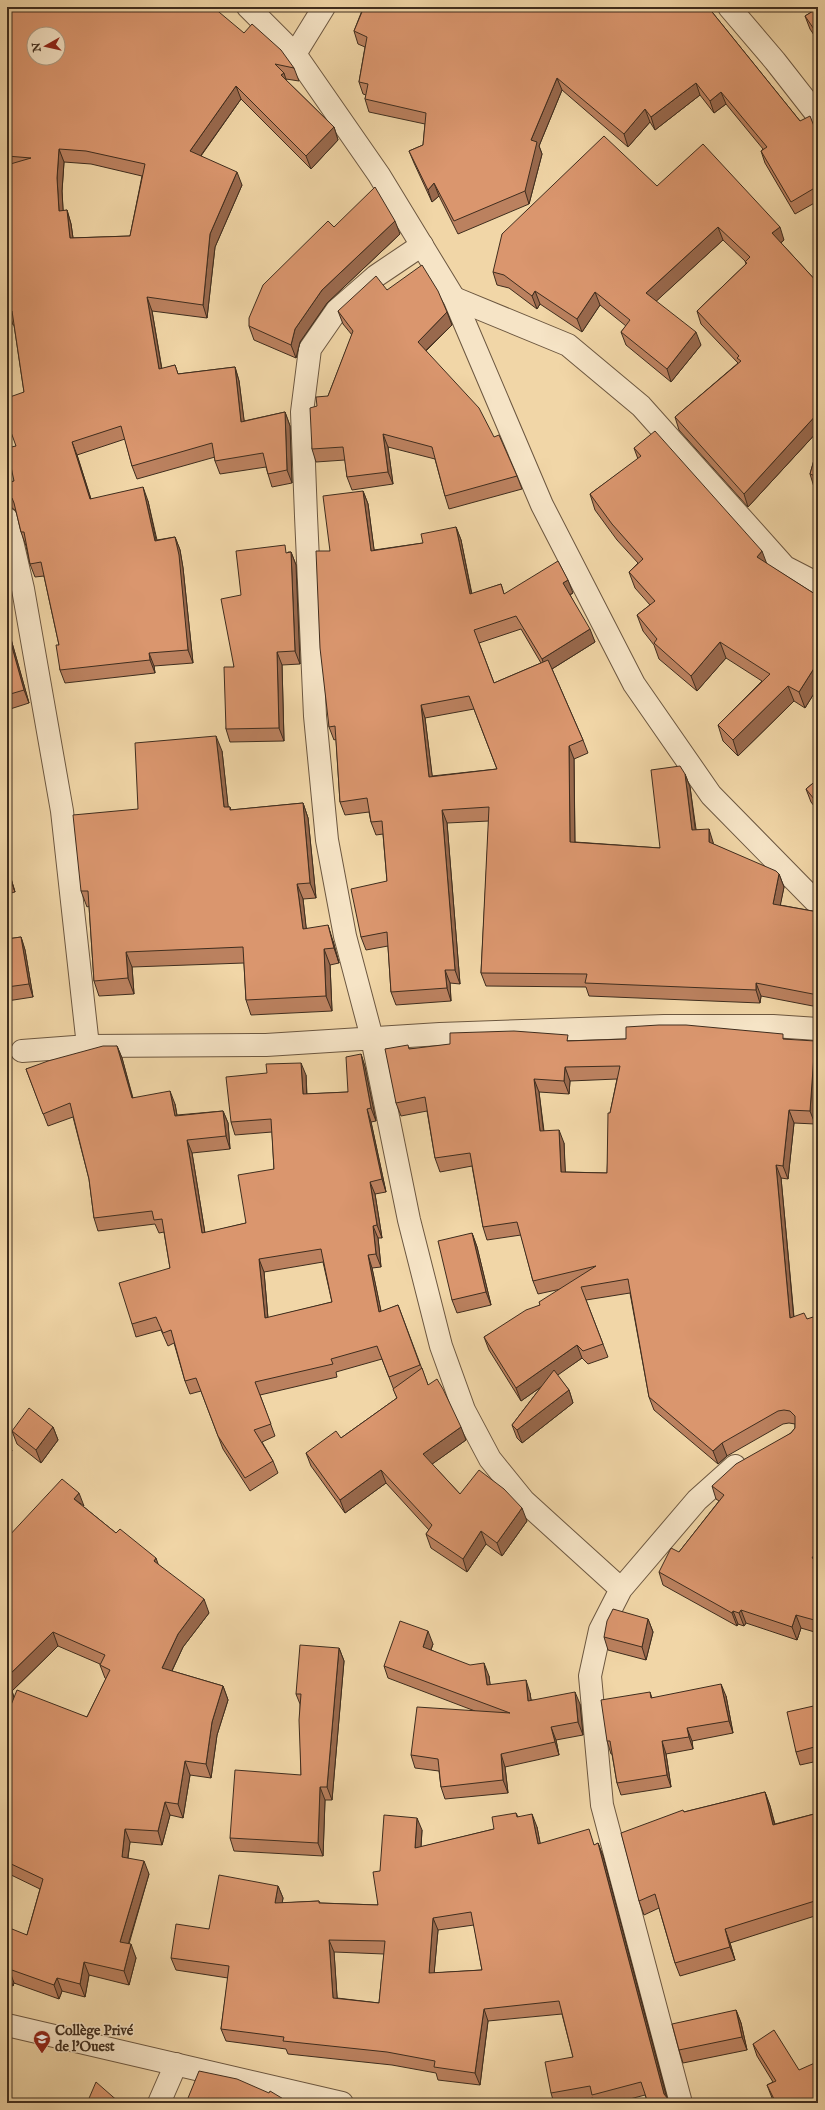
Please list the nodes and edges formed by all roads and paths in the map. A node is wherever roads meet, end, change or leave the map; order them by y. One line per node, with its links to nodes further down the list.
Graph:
1 (248, 7): 4 (street)
2 (324, 7): 4 (street)
3 (729, 7): 5 (street)
4 (295, 54): 6 (street)
5 (818, 116)
6 (422, 245): 7 (street); 12 (street)
7 (454, 298): 9 (street); 10 (street)
8 (7, 519): 13 (street)
9 (818, 584)
10 (818, 904)
11 (818, 1029): 12 (street)
12 (372, 1038): 13 (street); 16 (street)
13 (88, 1046): 14 (street)
14 (22, 1051)
15 (752, 1456): 16 (street)
16 (621, 1589): 21 (street)
17 (7, 2024): 18 (street)
18 (176, 2064): 19 (street); 20 (street)
19 (159, 2103)
20 (342, 2103)
21 (681, 2103)

